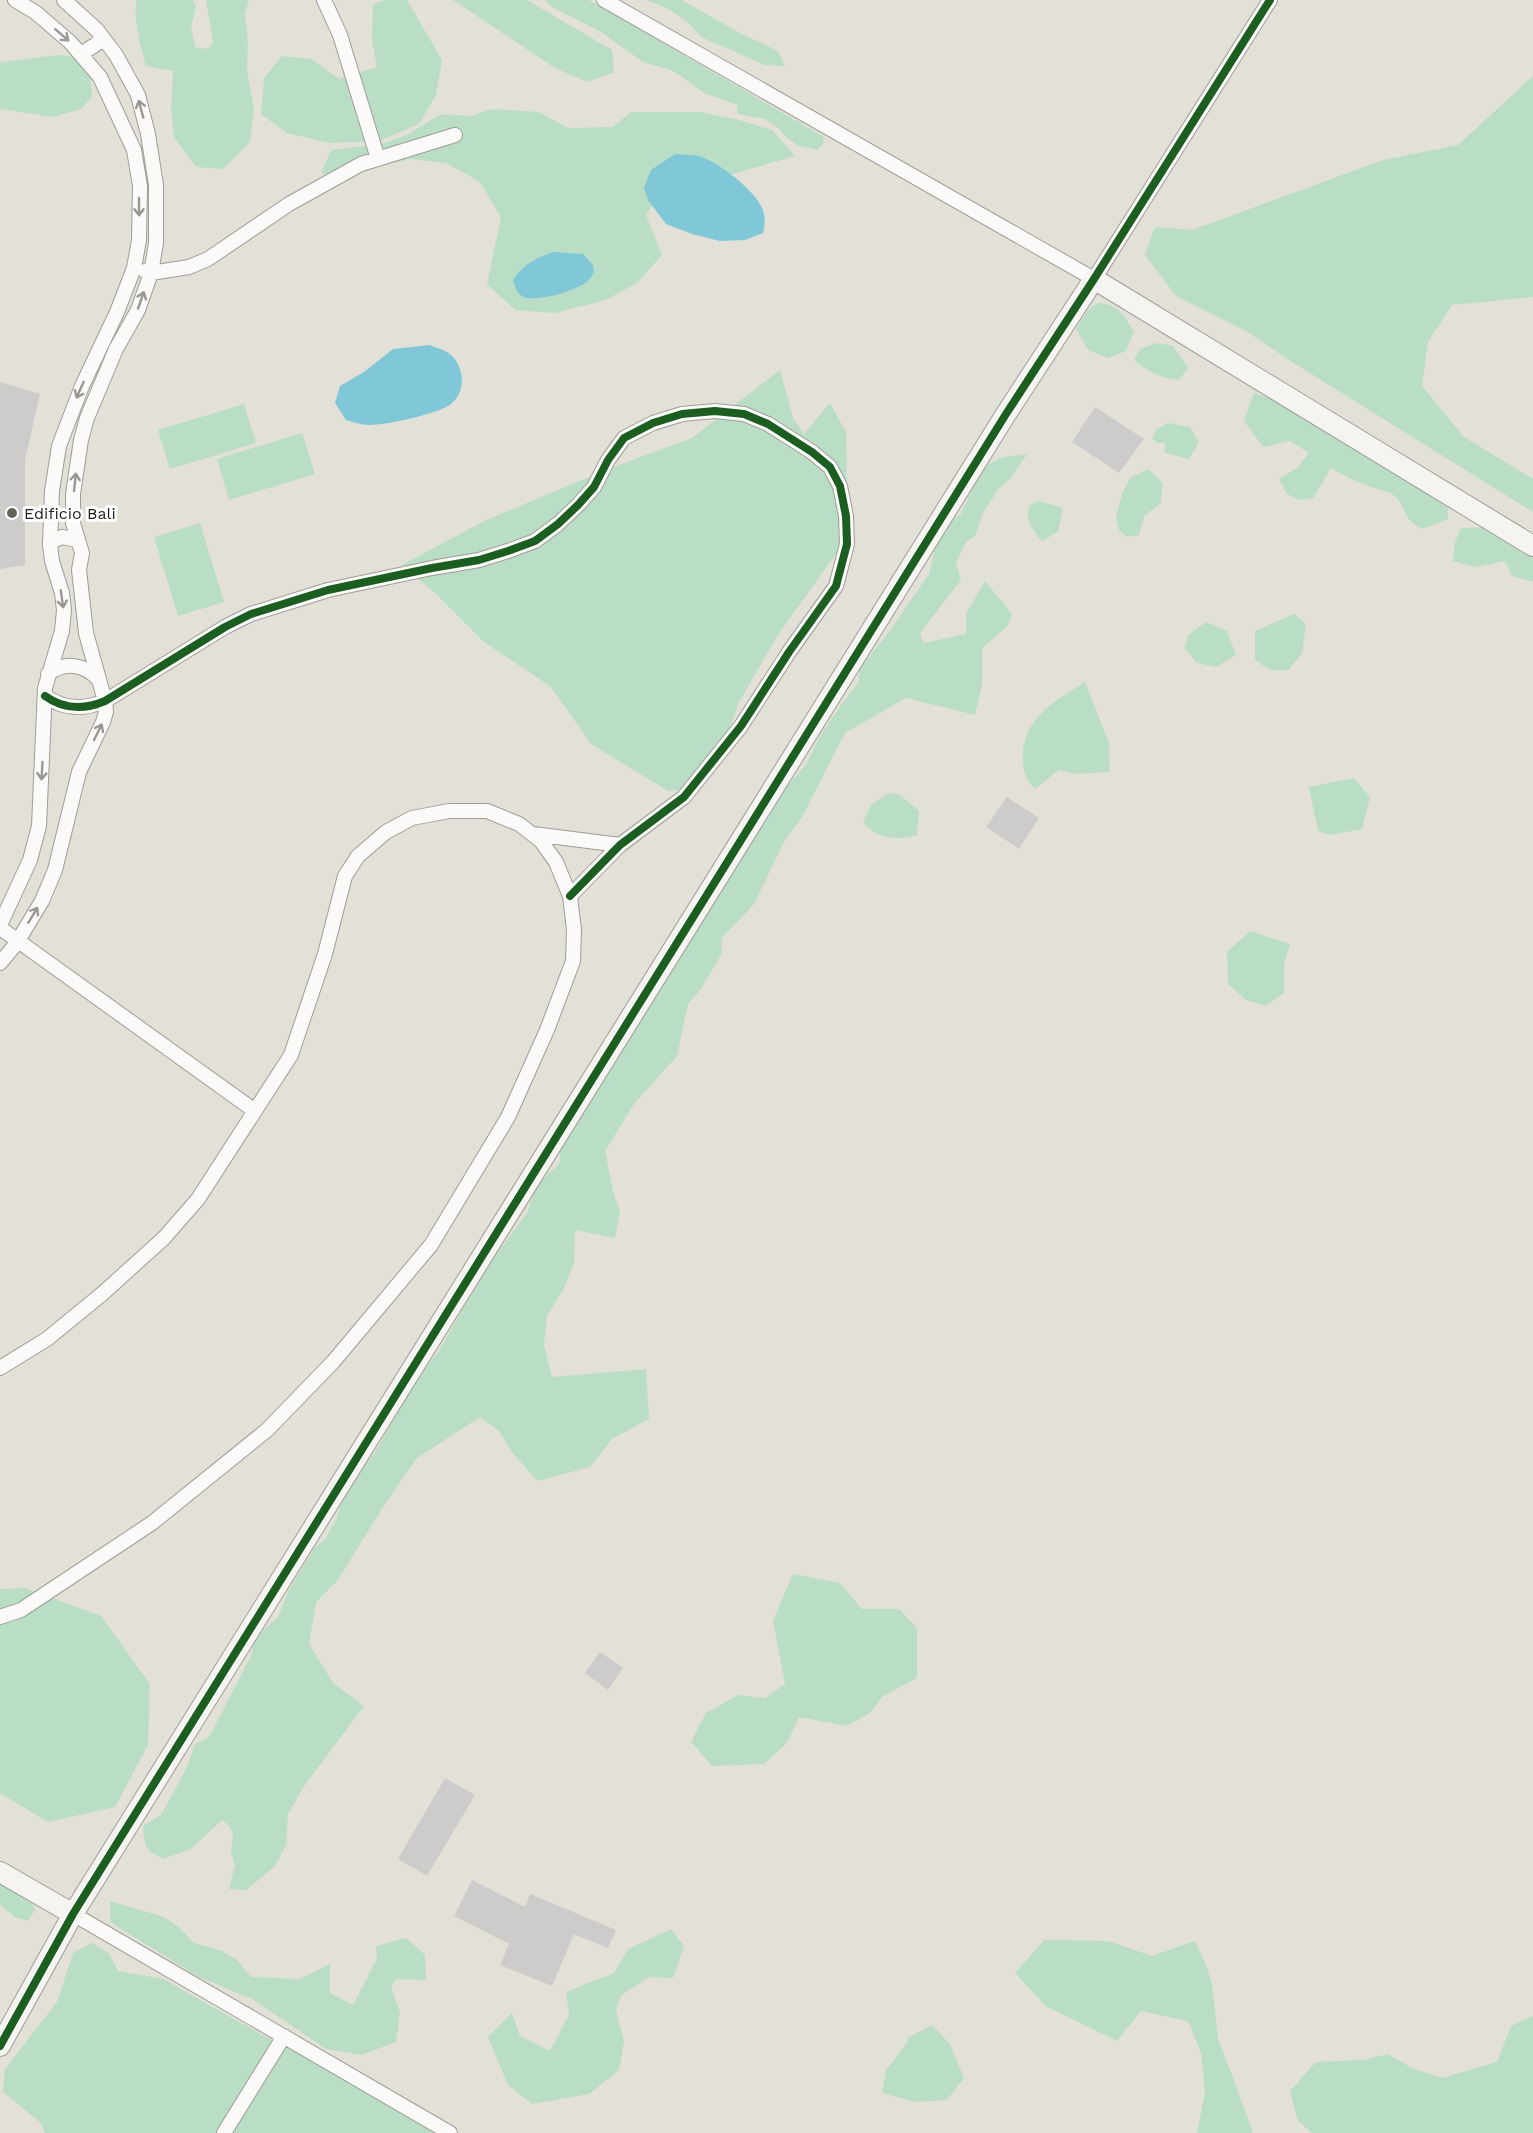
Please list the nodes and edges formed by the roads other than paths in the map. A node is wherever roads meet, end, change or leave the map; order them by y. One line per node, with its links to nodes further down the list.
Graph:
1 (15, 0): 7 (street, one-way to 7)
2 (64, 0): 6 (street)
3 (324, 0): 11 (street)
4 (604, 0): 14 (street)
5 (1270, 0): 14 (street)
6 (104, 39): 7 (street); 8 (street, one-way to 6)
7 (81, 54): 10 (street)
8 (148, 134): 10 (street); 13 (street)
9 (455, 135): 11 (street)
10 (129, 138): 12 (street, one-way to 12)
11 (378, 159): 13 (street)
12 (134, 268): 13 (street); 16 (street, one-way to 16)
13 (151, 273): 15 (street, one-way to 13)
14 (1094, 279): 17 (street); 34 (street)
15 (78, 540): 16 (street); 18 (street)
16 (50, 542): 19 (street)
17 (1533, 546)
18 (79, 570): 19 (street); 21 (street)
19 (56, 571): 20 (street, one-way to 20)
20 (48, 674): 21 (street); 22 (street)
21 (99, 680): 23 (street)
22 (45, 696): 23 (street); 27 (street, one-way to 27)
23 (105, 701): 25 (street); 28 (street, one-way to 23)
24 (533, 834): 25 (street); 26 (street); 30 (street)
25 (620, 845): 26 (street)
26 (570, 896): 32 (street)
27 (0, 926): 28 (street)
28 (18, 940): 29 (street); 30 (street)
29 (0, 963)
30 (255, 1111): 31 (street)
31 (0, 1368)
32 (0, 1617)
33 (0, 1872): 34 (street)
34 (73, 1914): 35 (street); 36 (street)
35 (284, 2036): 37 (street); 38 (street)
36 (0, 2046)
37 (224, 2133)
38 (450, 2133)

